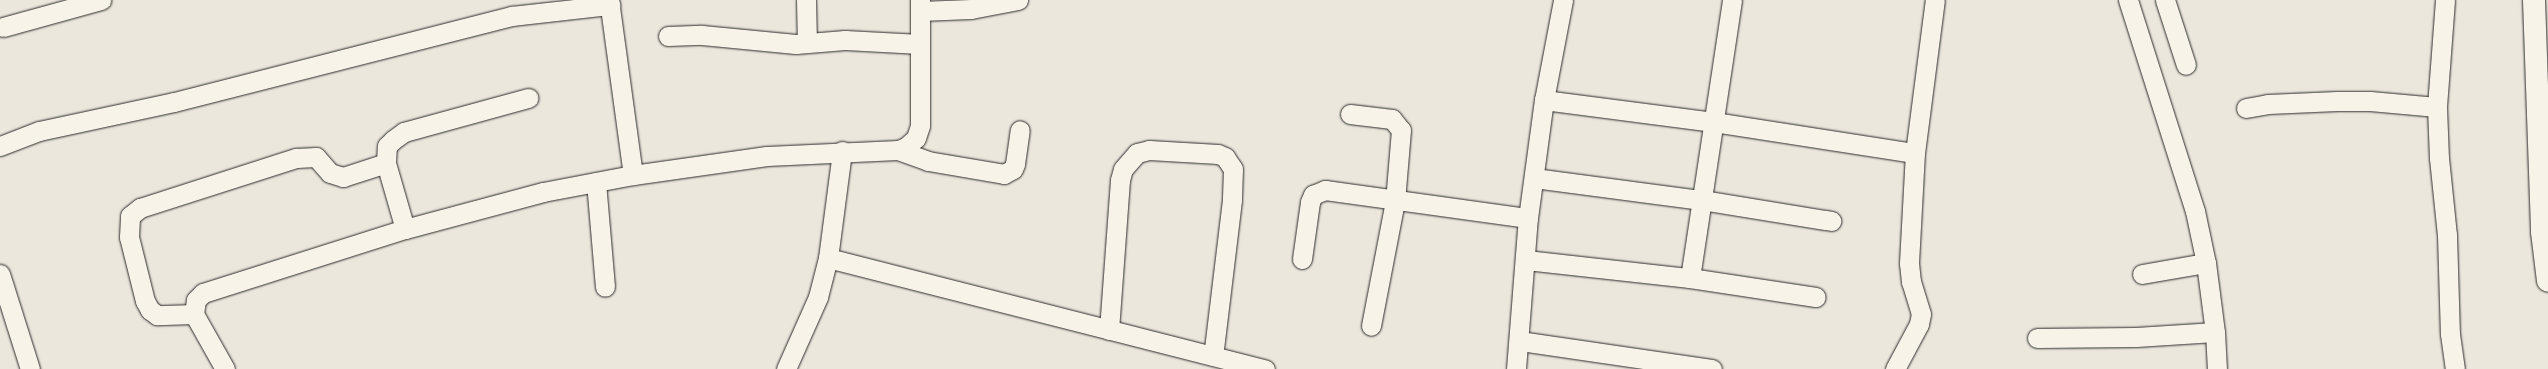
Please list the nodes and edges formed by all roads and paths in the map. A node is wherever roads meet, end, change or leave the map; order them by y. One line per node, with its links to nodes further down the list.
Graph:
1 (101, 0): 13 (street)
2 (806, 0): 15 (street)
3 (1018, 0): 12 (street)
4 (1563, 0): 19 (street)
5 (1732, 0): 23 (street)
6 (1935, 0): 28 (street)
7 (2128, 0): 41 (street)
8 (2165, 0): 17 (street)
9 (2445, 0): 20 (street)
10 (2534, 0): 45 (highway)
11 (610, 3): 25 (street); 30 (street)
12 (920, 6): 16 (street)
13 (3, 27)
14 (668, 36): 15 (street)
15 (807, 43): 16 (street)
16 (920, 44): 26 (street)
17 (2186, 65)
18 (528, 98): 29 (street)
19 (1544, 100): 23 (street); 31 (street)
20 (2437, 107): 21 (street); 63 (street)
21 (2246, 108)
22 (1350, 114): 34 (street)
23 (1714, 122): 28 (street); 33 (street)
24 (1020, 130): 26 (street)
25 (0, 146)
26 (898, 150): 27 (street)
27 (842, 151): 30 (street); 38 (street)
28 (1915, 152): 61 (street)
29 (386, 163): 37 (street); 48 (street)
30 (633, 175): 32 (street)
31 (1534, 178): 33 (street); 35 (street)
32 (596, 182): 37 (street); 46 (street)
33 (1702, 200): 36 (street); 44 (street)
34 (1395, 201): 35 (street); 39 (street); 49 (street)
35 (1528, 218): 40 (street)
36 (1831, 221)
37 (405, 229): 48 (street)
38 (828, 258): 50 (street); 57 (street)
39 (1302, 259)
40 (1526, 260): 44 (street); 53 (street)
41 (2206, 263): 43 (street); 51 (street)
42 (0, 274): 55 (street)
43 (2142, 274)
44 (1690, 278): 47 (street)
45 (2548, 281)
46 (605, 287)
47 (1816, 297)
48 (194, 314): 56 (street)
49 (1371, 326)
50 (1109, 330): 54 (street); 54 (street)
51 (2215, 332): 52 (street); 62 (street)
52 (2037, 338)
53 (1520, 340): 59 (street); 60 (street)
54 (1213, 356): 58 (street)
55 (30, 369)
56 (225, 369)
57 (786, 369)
58 (1265, 369)
59 (1516, 369)
60 (1712, 369)
61 (1895, 369)
62 (2217, 369)
63 (2455, 369)

